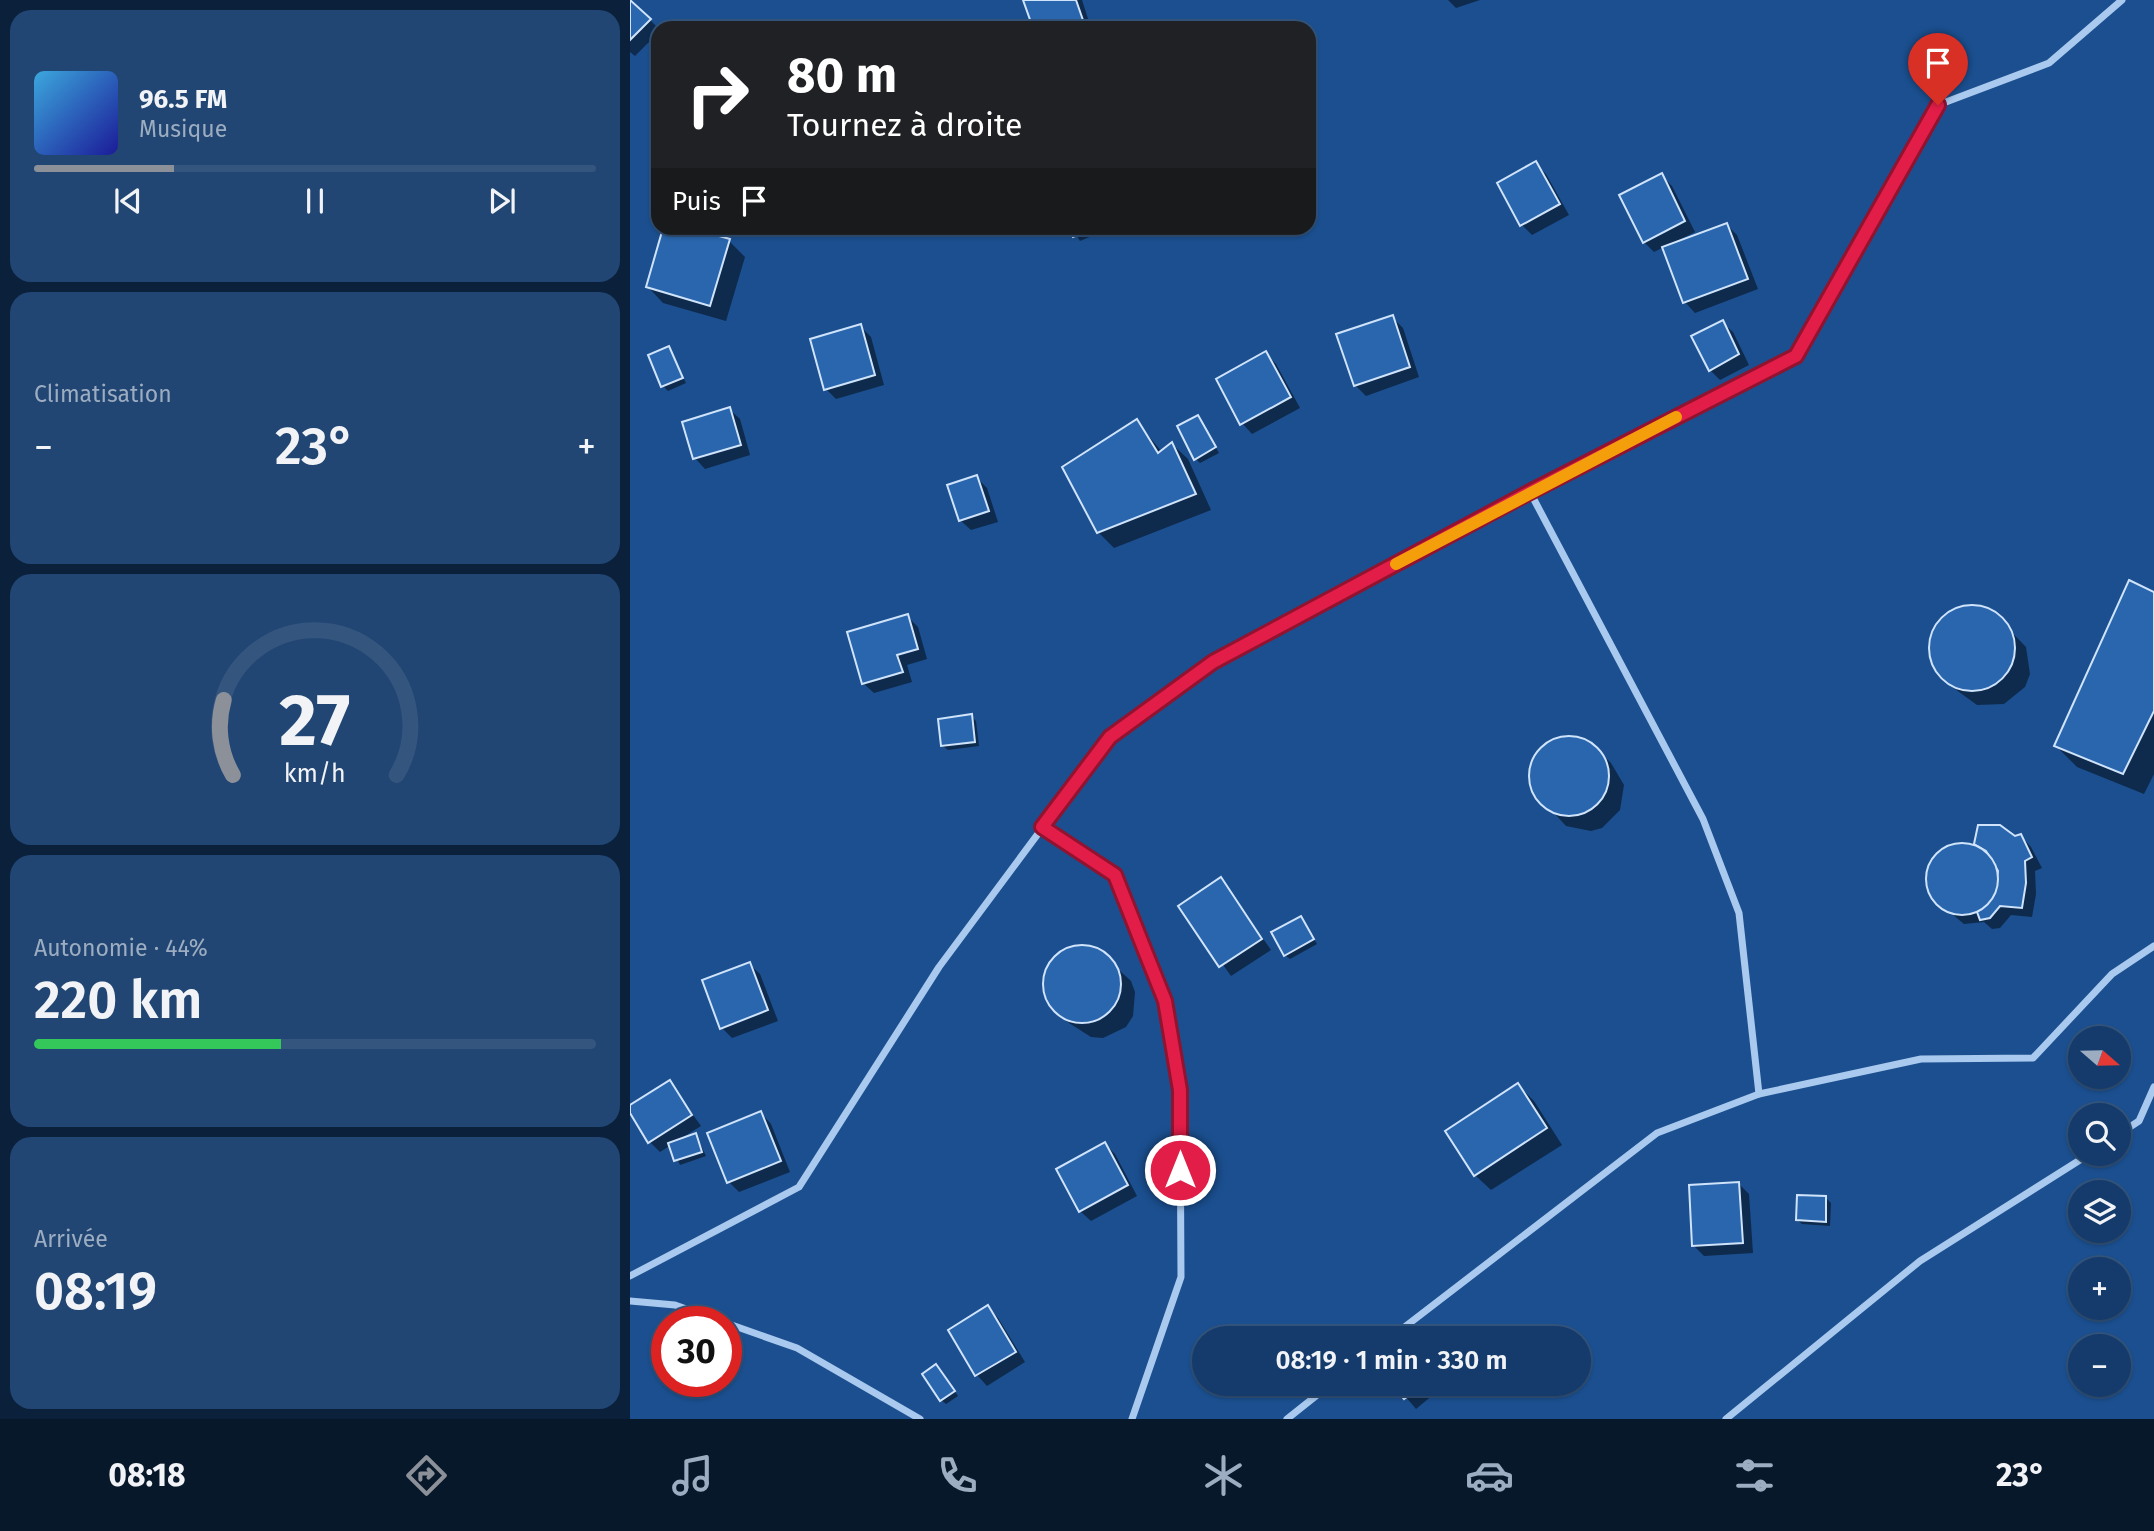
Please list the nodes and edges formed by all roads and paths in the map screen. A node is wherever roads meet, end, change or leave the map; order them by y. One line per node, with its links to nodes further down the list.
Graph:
1 (2122, 0): 2 (street)
2 (1530, 492): 3 (street); 6 (street)
3 (1042, 827): 9 (street); 16 (street)
4 (2154, 946): 6 (street)
5 (2154, 1087): 7 (street)
6 (1759, 1094): 12 (street)
7 (2131, 1126)
8 (2070, 1166): 18 (street)
9 (630, 1276)
10 (630, 1301): 11 (street)
11 (678, 1306)
12 (1406, 1326)
13 (742, 1329): 15 (street)
14 (1316, 1396): 17 (street)
15 (920, 1419)
16 (1132, 1419)
17 (1287, 1419)
18 (1726, 1419)

